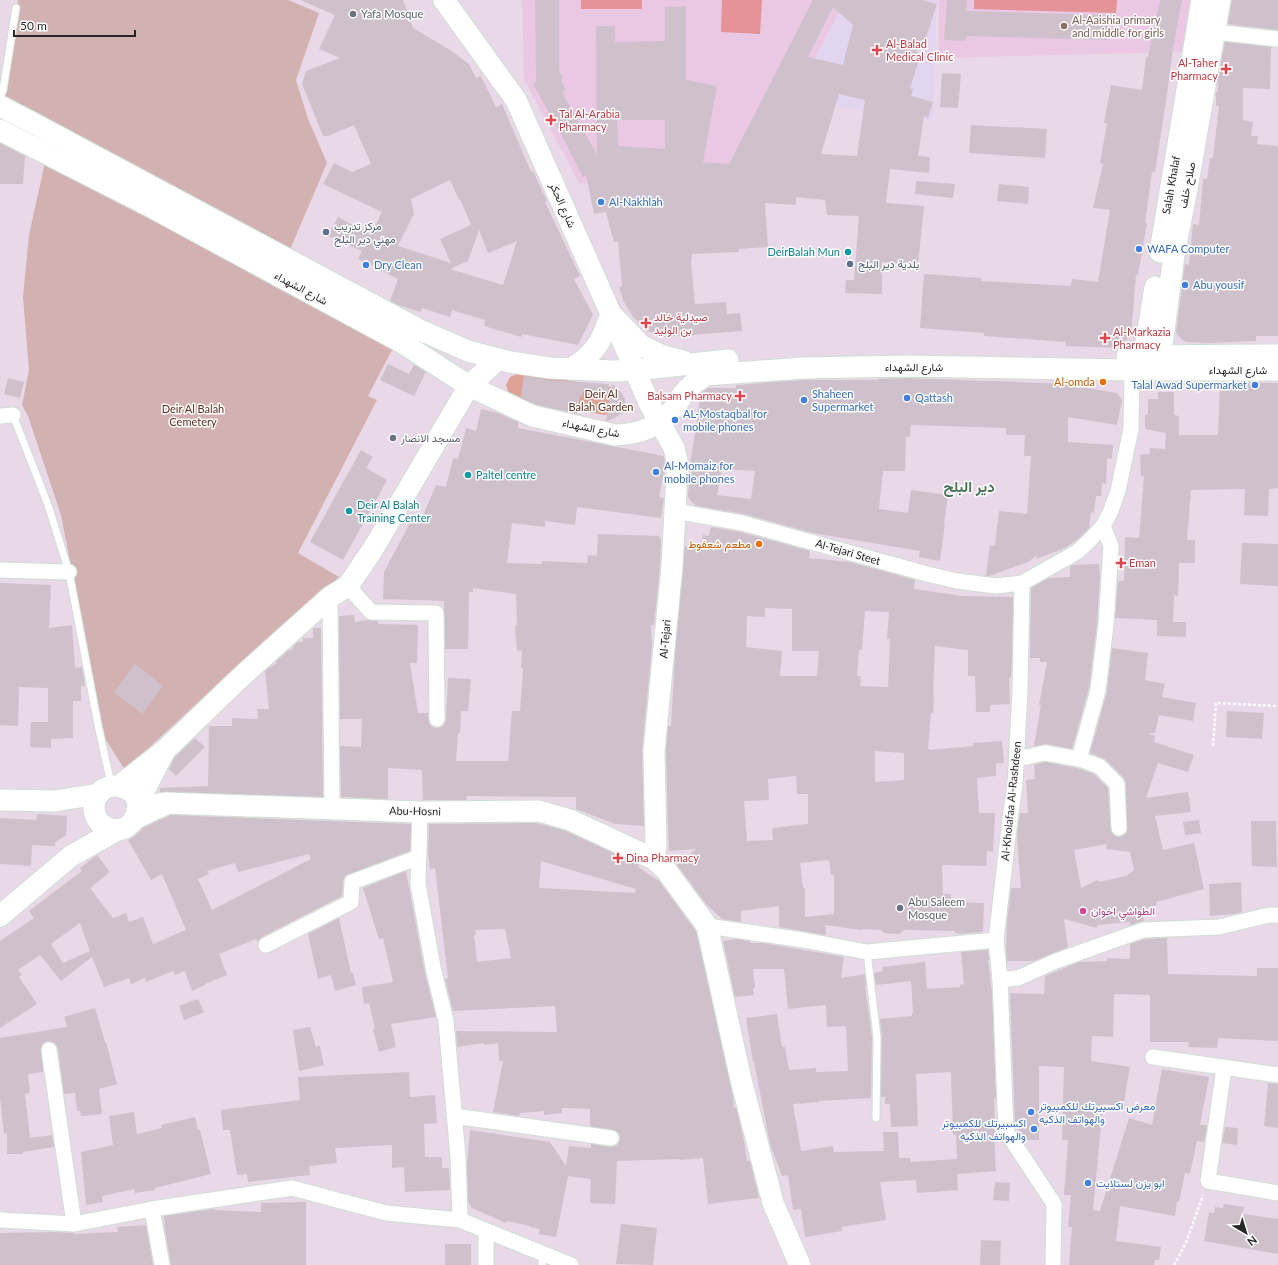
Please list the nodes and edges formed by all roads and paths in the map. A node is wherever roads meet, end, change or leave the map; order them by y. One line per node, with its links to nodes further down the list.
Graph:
1 (444, 0): 10 (main road, شارع الحكر)
2 (1202, 0): 14 (main road, Salah Khalaf)
3 (1220, 0): 5 (main road, صلاح خلف)
4 (16, 8): 7 (lane)
5 (1215, 32): 6 (street); 14 (main road, صلاح خلف)
6 (1278, 39)
7 (0, 97)
8 (0, 106): 12 (main road, شارع الشهداء)
9 (0, 130): 18 (main road, شارع الشهداء)
10 (611, 314): 13 (main road); 15 (main road); 16 (main road, شارع الحكر)
11 (1278, 355): 14 (main road, شارع الشهداء)
12 (498, 359): 15 (main road, شارع الشهداء); 18 (main road)
13 (695, 363): 14 (main road, شارع الشهداء); 16 (main road, شارع الشهداء)
14 (1147, 364): 17 (main road, شارع الشهداء); 20 (main road, شارع الشهداء); 22 (street)
15 (571, 369): 16 (main road, شارع الشهداء)
16 (635, 370): 20 (main road, شارع الحكر)
17 (1278, 370)
18 (469, 386): 20 (main road, شارع الشهداء); 26 (main road)
19 (7, 416): 24 (lane)
20 (660, 423): 21 (main road, Al-Tejari)
21 (675, 511): 25 (street, Al-Tejari Steet); 45 (main road, Al-Tejari)
22 (1103, 526): 25 (street); 33 (street)
23 (0, 570): 24 (street)
24 (69, 572): 34 (lane)
25 (1022, 583): 32 (street, Al-Kholafaa Al-Rashdeen)
26 (348, 586): 27 (main road); 29 (street)
27 (330, 597): 31 (main road); 37 (street)
28 (1278, 706): 30 (path)
29 (437, 719)
30 (1213, 746)
31 (165, 750): 34 (main road); 38 (main road)
32 (1017, 759): 33 (street); 49 (street, Al-Kholafaa Al-Rashdeen)
33 (1079, 759): 41 (street)
34 (110, 788): 36 (main road); 38 (main road); 40 (main road)
35 (0, 800): 36 (main road)
36 (55, 801): 40 (main road)
37 (332, 809): 38 (main road, Abu-Hosni); 39 (main road, Abu-Hosni)
38 (136, 811): 42 (main road)
39 (420, 812): 44 (street); 45 (main road, Abu-Hosni)
40 (95, 815): 42 (main road); 43 (main road)
41 (1119, 828)
42 (117, 830): 43 (main road)
43 (71, 856): 47 (main road)
44 (419, 858): 50 (street); 57 (street)
45 (654, 859): 48 (main road, Abu-Hosni)
46 (1278, 915): 52 (street)
47 (0, 916)
48 (707, 926): 51 (street); 71 (main road)
49 (996, 940): 51 (street); 52 (street, Al-Kholafaa Al-Rashdeen)
50 (266, 945)
51 (866, 952): 58 (lane)
52 (1000, 980): 72 (street, Al-Kholafaa Al-Rashdeen)
53 (49, 1050): 65 (street)
54 (1153, 1057): 55 (street)
55 (1224, 1068): 56 (street); 60 (street)
56 (1278, 1075)
57 (454, 1116): 59 (street); 64 (street)
58 (876, 1118)
59 (612, 1138)
60 (1208, 1181): 61 (street); 73 (path)
61 (1278, 1193)
62 (152, 1209): 64 (street); 65 (street); 68 (street)
63 (0, 1220): 65 (street)
64 (460, 1220): 66 (street)
65 (74, 1224)
66 (486, 1231): 67 (street); 69 (street)
67 (542, 1259): 70 (street)
68 (162, 1265)
69 (486, 1265)
70 (571, 1265)
71 (800, 1265)
72 (1053, 1265)
73 (1174, 1265)

